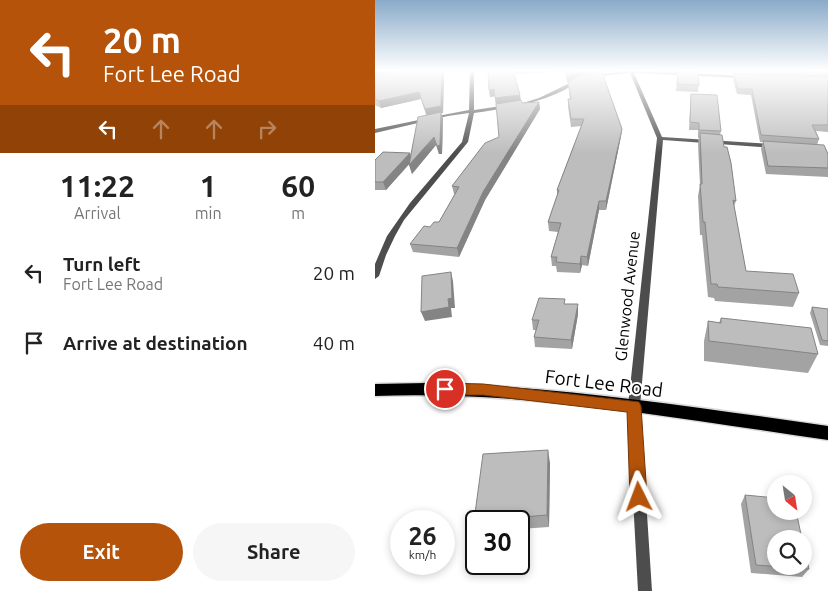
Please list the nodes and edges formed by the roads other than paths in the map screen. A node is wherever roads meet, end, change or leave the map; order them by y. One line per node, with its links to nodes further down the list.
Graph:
1 (472, 98): 4 (street)
2 (543, 98): 4 (street)
3 (642, 98): 6 (street, Glenwood Avenue)
4 (472, 112): 5 (street); 8 (street)
5 (375, 130)
6 (659, 138): 7 (street); 10 (street, Glenwood Avenue)
7 (779, 147)
8 (375, 272)
9 (375, 390): 10 (main road, Fort Lee Road)
10 (633, 406): 11 (main road, Fort Lee Road); 12 (street, Glenwood Avenue)
11 (828, 433)
12 (645, 591)

